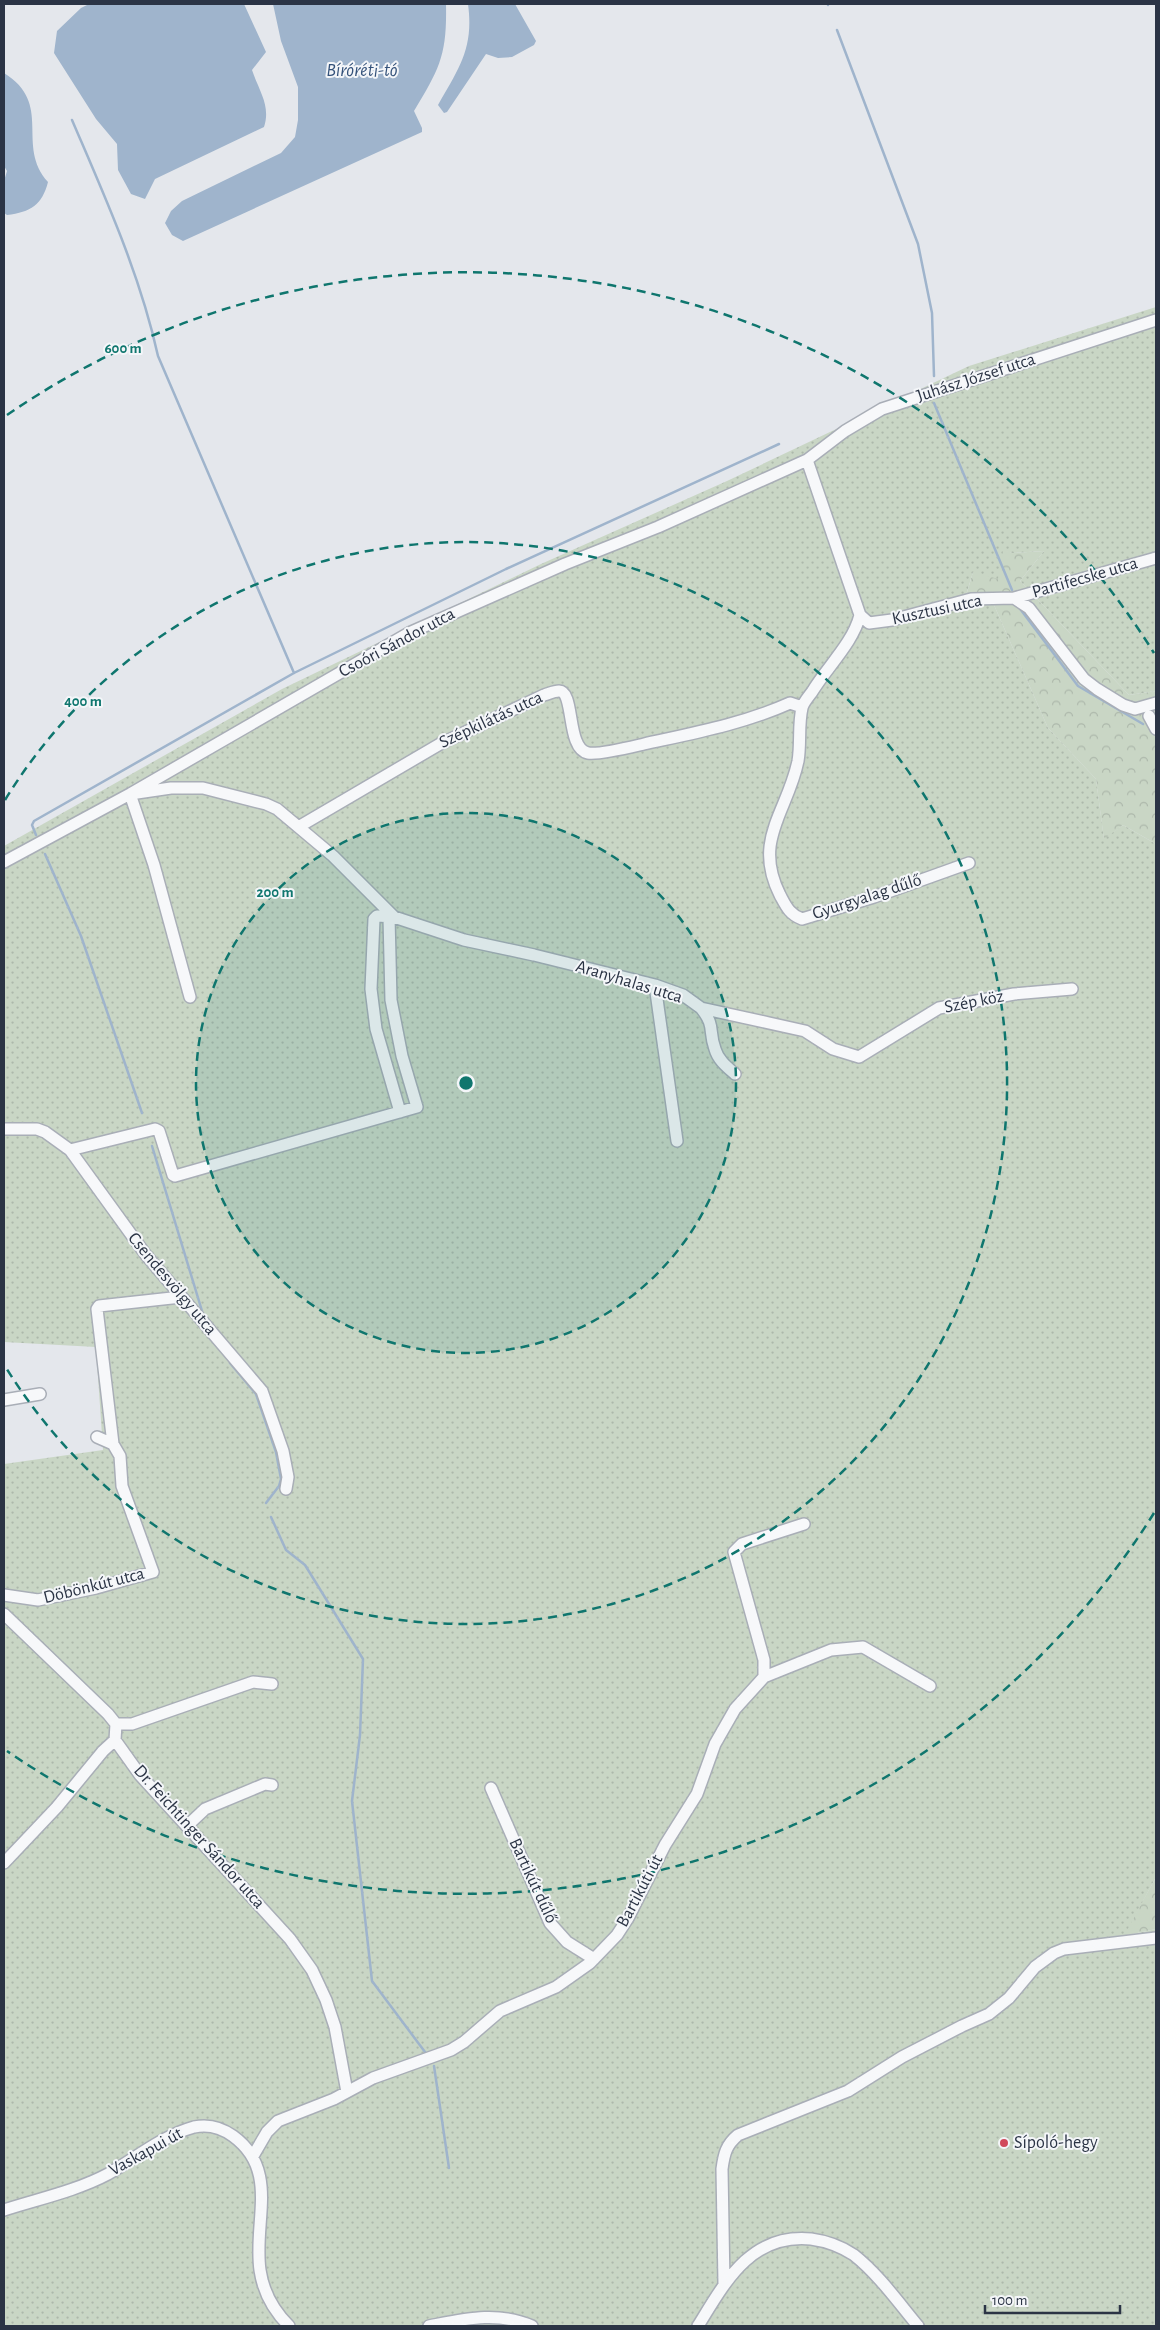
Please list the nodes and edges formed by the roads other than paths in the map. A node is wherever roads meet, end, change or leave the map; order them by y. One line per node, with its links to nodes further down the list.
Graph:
1 (1156, 320): 2 (street, Juhász József utca)
2 (807, 460): 5 (street); 10 (street, Csoóri Sándor utca)
3 (1156, 558): 4 (street, Partifecske utca)
4 (1014, 598): 5 (street, Kusztusi utca); 6 (street)
5 (860, 615): 7 (street, Gyurgyalag dűlő)
6 (1156, 703)
7 (802, 708): 11 (street, Szépkilátás utca); 13 (street, Gyurgyalag dűlő)
8 (1149, 716): 9 (street)
9 (1156, 729)
10 (130, 794): 11 (street, Aranyhalas utca); 12 (street, Csoóri Sándor utca); 17 (street)
11 (300, 826): 14 (street, Aranyhalas utca)
12 (4, 862)
13 (969, 863)
14 (391, 917): 15 (street, Aranyhalas utca); 21 (street); 21 (street)
15 (655, 985): 18 (street, Aranyhalas utca); 23 (street)
16 (1072, 989): 19 (street, Szép köz)
17 (190, 997)
18 (701, 1008): 19 (street, Aranyhalas utca); 20 (street)
19 (859, 1057)
20 (735, 1074)
21 (400, 1112): 24 (street)
22 (4, 1129): 24 (street, Csendesvölgy utca)
23 (677, 1141)
24 (70, 1150): 25 (street, Csendesvölgy utca)
25 (181, 1297): 29 (street); 30 (street, Csendesvölgy utca)
26 (40, 1394): 27 (street)
27 (4, 1400)
28 (97, 1437): 29 (street)
29 (113, 1444): 32 (street, Döbönkút utca)
30 (286, 1489)
31 (804, 1524): 34 (street)
32 (4, 1595)
33 (4, 1614): 37 (street)
34 (764, 1677): 36 (street); 44 (street, Bartikúti út)
35 (272, 1684): 37 (street)
36 (930, 1686)
37 (116, 1724): 38 (street)
38 (115, 1740): 41 (street, Dr. Feichtinger Sándor utca); 42 (street)
39 (272, 1785): 41 (street)
40 (491, 1788): 44 (street, Bartikút dűlő)
41 (188, 1825): 45 (street, Dr. Feichtinger Sándor utca)
42 (4, 1863)
43 (1156, 1938): 48 (street)
44 (594, 1959): 45 (street, Bartikúti út)
45 (347, 2092): 46 (street, Bartikúti út)
46 (253, 2156): 47 (street, Vaskapui út); 49 (street, Vaskapui út)
47 (4, 2210)
48 (724, 2284): 52 (street); 53 (street)
49 (289, 2326)
50 (430, 2326): 51 (street)
51 (532, 2326)
52 (698, 2326)
53 (918, 2326)

